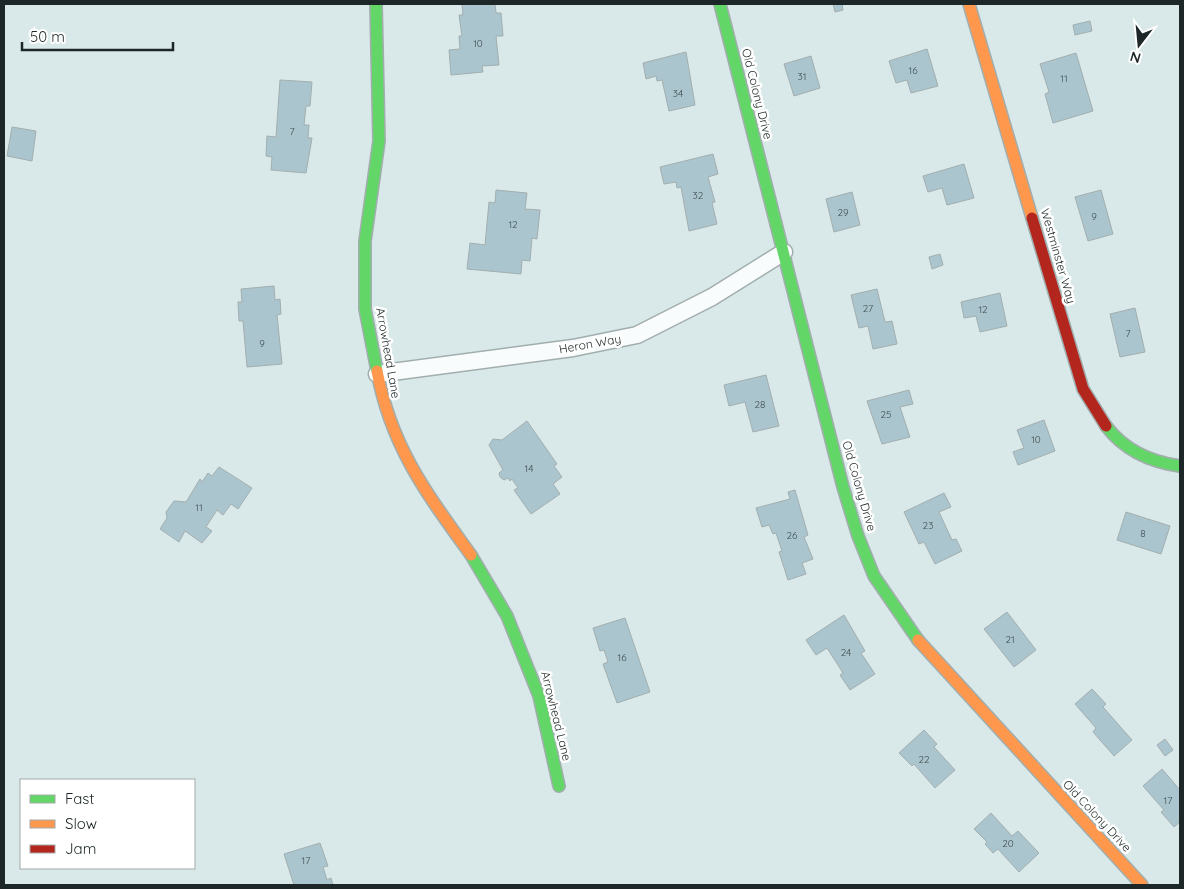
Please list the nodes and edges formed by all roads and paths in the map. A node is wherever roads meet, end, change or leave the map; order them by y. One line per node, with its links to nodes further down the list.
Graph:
1 (376, 4): 5 (street, Arrowhead Lane)
2 (720, 4): 4 (street, Old Colony Drive)
3 (969, 4): 6 (street, Westminster Way)
4 (784, 252): 5 (street, Heron Way); 8 (street, Old Colony Drive)
5 (377, 374): 7 (street, Arrowhead Lane)
6 (1180, 466)
7 (559, 786)
8 (1142, 885)

